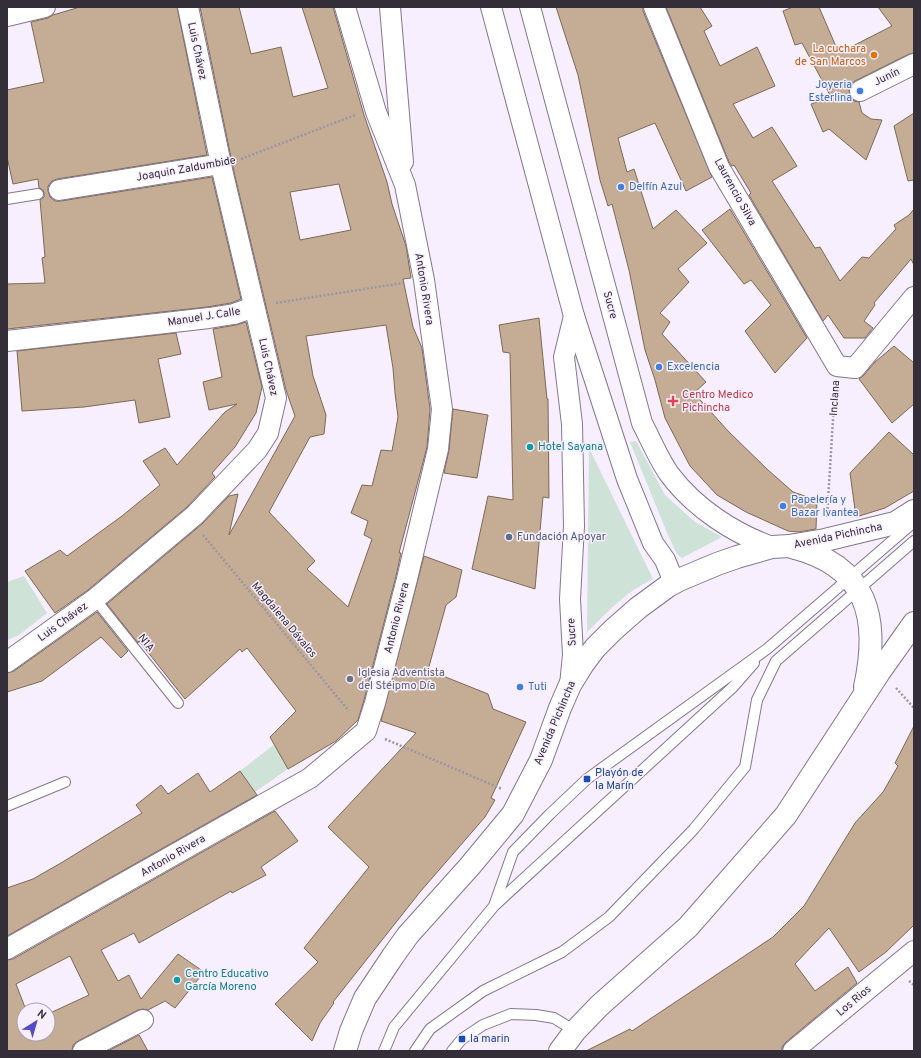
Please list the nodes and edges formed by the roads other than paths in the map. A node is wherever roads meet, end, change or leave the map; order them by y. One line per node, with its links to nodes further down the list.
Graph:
1 (45, 7): 8 (street)
2 (188, 7): 11 (street, Luis Chávez)
3 (345, 7): 12 (street, Antonio Rivera)
4 (390, 7): 12 (street, Antonio Rivera)
5 (491, 7): 18 (street, Sucre)
6 (530, 7): 24 (street, Sucre)
7 (654, 7): 20 (street, Laurencio Silva)
8 (7, 16)
9 (914, 64): 10 (street, Junín)
10 (860, 91)
11 (221, 164): 13 (street, Joaquin Zaldumbide); 17 (street, Luis Chávez)
12 (405, 185): 37 (street, Antonio Rivera)
13 (59, 190)
14 (38, 194): 15 (lane)
15 (7, 199)
16 (914, 297): 20 (street, Inclana)
17 (254, 307): 19 (street, Manuel J. Calle); 27 (street, Luis Chávez)
18 (574, 316): 25 (street, Sucre); 31 (street, Sucre)
19 (7, 341)
20 (837, 366)
21 (914, 511): 24 (main road, Avenida Pichincha)
22 (914, 522): 26 (lane)
23 (914, 542): 26 (lane)
24 (781, 547): 25 (main road, Avenida Pichincha); 26 (main road)
25 (674, 582): 31 (main road, Avenida Pichincha)
26 (854, 583): 29 (lane); 32 (main road); 44 (lane)
27 (94, 599): 30 (street, Luis Chávez); 33 (lane, N1A)
28 (914, 623): 32 (main road)
29 (767, 649): 36 (lane); 36 (lane)
30 (7, 662)
31 (570, 685): 42 (main road, Avenida Pichincha)
32 (864, 696): 40 (main road)
33 (178, 703)
34 (65, 782): 35 (lane)
35 (7, 806)
36 (494, 906): 43 (lane)
37 (7, 949)
38 (914, 951): 48 (street, Los Rios)
39 (143, 1020): 41 (street)
40 (575, 1031): 45 (lane); 46 (main road); 47 (main road)
41 (83, 1051)
42 (345, 1051)
43 (384, 1051)
44 (415, 1051)
45 (452, 1051)
46 (555, 1051)
47 (560, 1051)
48 (793, 1051)

